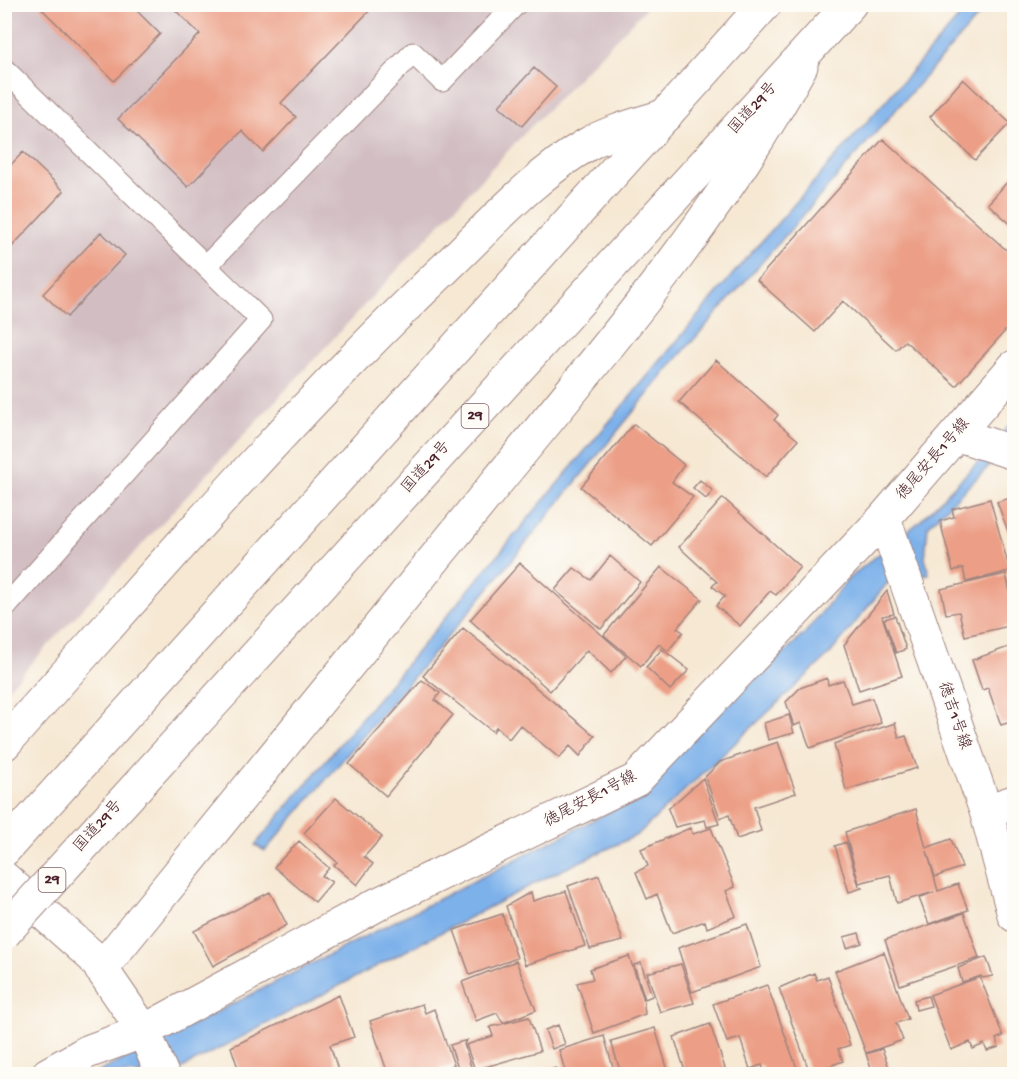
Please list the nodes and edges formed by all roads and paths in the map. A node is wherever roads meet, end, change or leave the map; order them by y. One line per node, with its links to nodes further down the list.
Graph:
1 (516, 4): 7 (lane)
2 (765, 4): 6 (main road)
3 (850, 4): 4 (main road, 国道29号 / 29)
4 (814, 44): 18 (main road, 国道29号 / 29, bridge); 19 (main road)
5 (4, 69): 7 (lane)
6 (666, 115): 13 (main road); 15 (main road)
7 (206, 266): 12 (lane)
8 (1014, 367): 9 (main road, 徳尾安長1号線)
9 (956, 434): 10 (main road); 11 (main road, 徳尾安長1号線)
10 (1014, 453)
11 (884, 518): 14 (main road, 徳吉1号線); 20 (main road, 徳尾安長1号線)
12 (4, 609)
13 (4, 744)
14 (1000, 806): 17 (main road, 徳吉1号線)
15 (4, 850)
16 (4, 878): 19 (main road)
17 (1014, 915)
18 (4, 933)
19 (101, 969): 20 (main road)
20 (146, 1036): 21 (main road, 徳尾安長1号線); 22 (main road)
21 (48, 1074)
22 (162, 1074)

